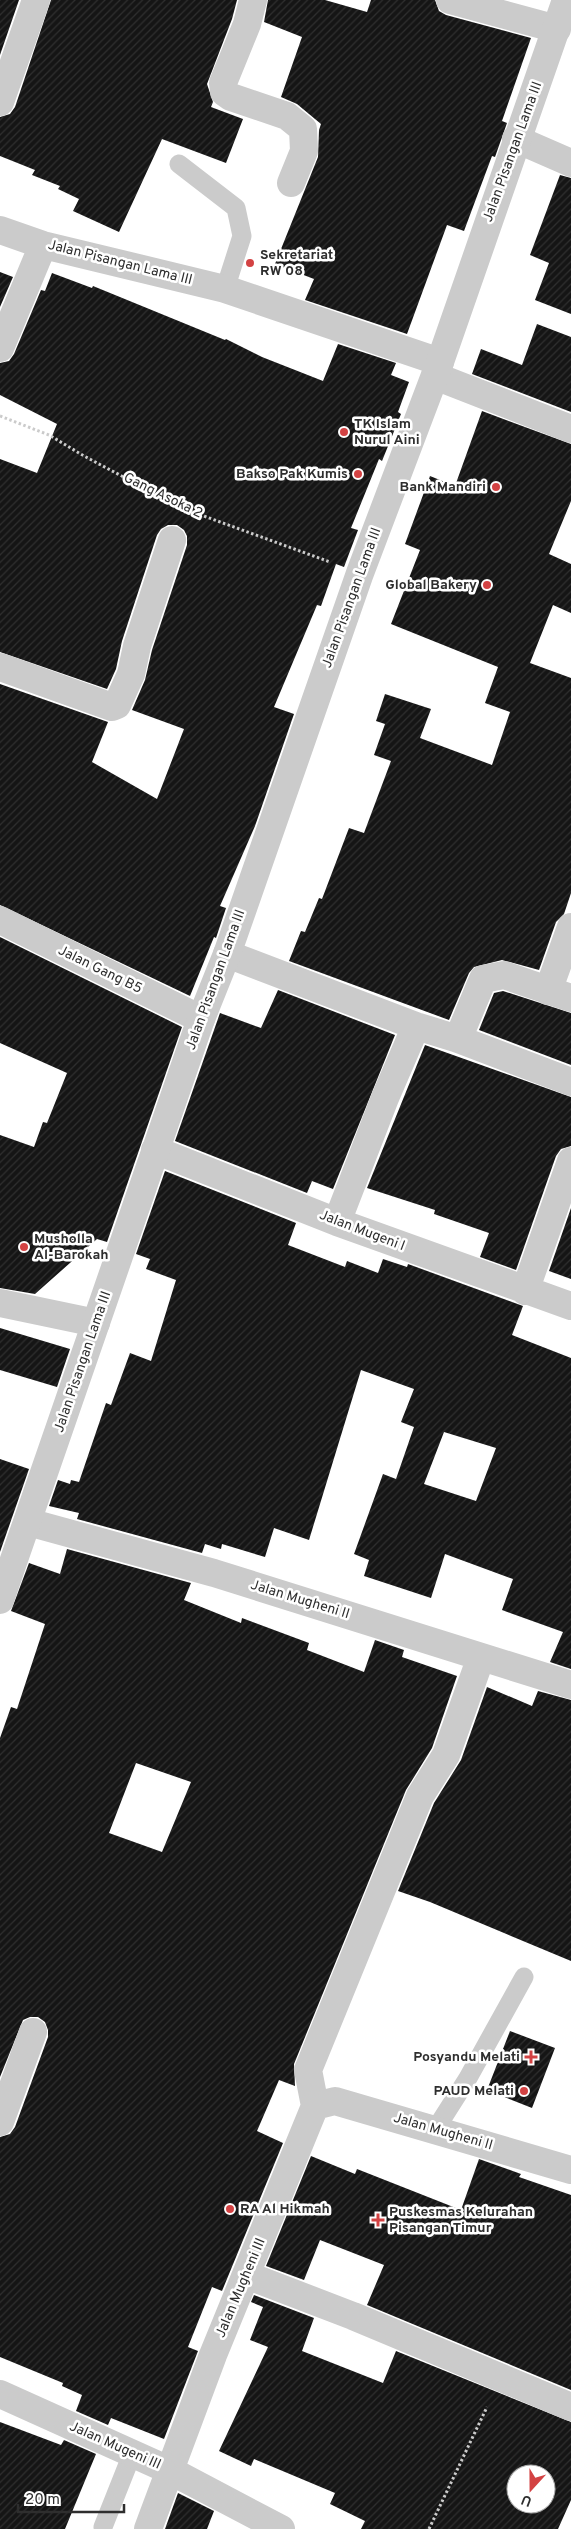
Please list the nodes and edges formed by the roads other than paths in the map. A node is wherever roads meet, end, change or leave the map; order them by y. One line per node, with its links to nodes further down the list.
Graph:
1 (36, 0): 6 (street)
2 (253, 0): 10 (street)
3 (450, 0): 5 (street)
4 (566, 0): 5 (street, Jalan Pisangan Lama III)
5 (557, 30): 7 (street, Jalan Pisangan Lama III)
6 (0, 102)
7 (516, 140): 8 (street); 15 (street, Jalan Pisangan Lama III)
8 (571, 163)
9 (179, 164): 13 (lane)
10 (291, 183)
11 (0, 230): 12 (street, Jalan Pisangan Lama III)
12 (43, 244): 13 (street, Jalan Pisangan Lama III); 14 (street)
13 (225, 289): 15 (street, Jalan Pisangan Lama III)
14 (0, 348)
15 (438, 369): 16 (street); 21 (street, Jalan Pisangan Lama III)
16 (571, 429)
17 (172, 540): 18 (street)
18 (0, 667)
19 (0, 920): 23 (street, Jalan Gang B5)
20 (571, 926): 22 (street)
21 (227, 954): 23 (street, Jalan Pisangan Lama III); 24 (street)
22 (560, 994): 25 (street)
23 (200, 1019): 27 (street, Jalan Pisangan Lama III)
24 (416, 1026): 25 (street); 29 (street)
25 (458, 1039): 26 (street)
26 (571, 1082)
27 (155, 1150): 29 (street, Jalan Mugeni I); 33 (street, Jalan Pisangan Lama III)
28 (571, 1161): 30 (street)
29 (337, 1222): 30 (street, Jalan Mugeni I)
30 (525, 1291): 32 (street, Jalan Mugeni I)
31 (0, 1303): 33 (street)
32 (571, 1306)
33 (96, 1323): 34 (street, Jalan Pisangan Lama III)
34 (28, 1522): 35 (street, Jalan Pisangan Lama III); 36 (street, Jalan Mugheni II)
35 (0, 1600)
36 (482, 1657): 37 (street, Jalan Mugheni II); 40 (street)
37 (571, 1685)
38 (524, 1977): 42 (lane)
39 (32, 2032): 41 (street)
40 (315, 2106): 42 (street, Jalan Mugheni II); 44 (street, Jalan Mugheni III)
41 (0, 2122)
42 (435, 2130): 43 (street, Jalan Mugheni II)
43 (569, 2164)
44 (246, 2275): 46 (street); 48 (street, Jalan Mugheni III)
45 (0, 2394): 47 (street, Jalan Mugeni III)
46 (571, 2407)
47 (132, 2454): 48 (street, Jalan Mugeni III); 49 (lane)
48 (171, 2471): 50 (street, Jalan Mugheni III); 51 (street, Jalan Mugeni III)
49 (104, 2527)
50 (148, 2529)
51 (281, 2529)

